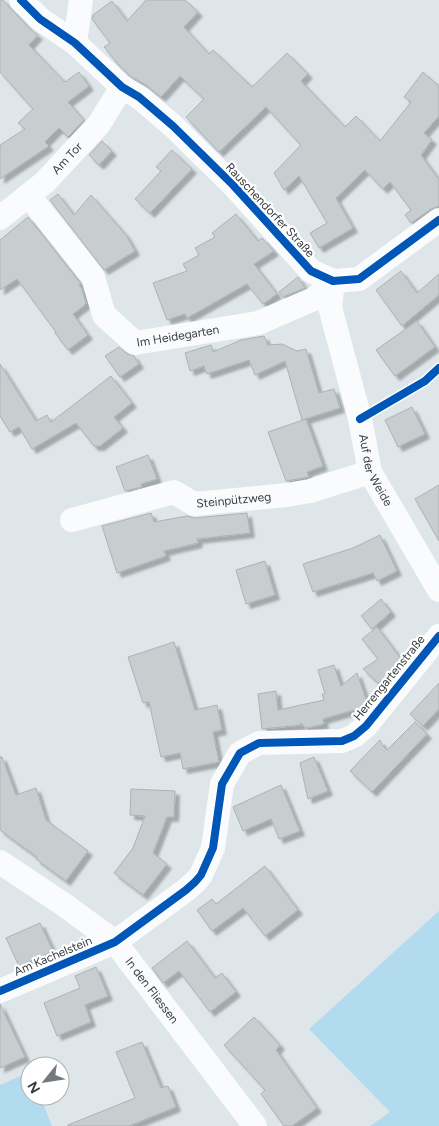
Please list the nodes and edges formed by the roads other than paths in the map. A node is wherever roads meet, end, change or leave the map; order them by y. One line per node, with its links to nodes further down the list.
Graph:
1 (21, 0): 3 (street, Rauschendorfer Straße)
2 (81, 0): 3 (street)
3 (75, 43): 4 (street, Rauschendorfer Straße)
4 (122, 87): 5 (street, Am Tor); 8 (street, Rauschendorfer Straße)
5 (29, 196): 6 (street, Am Tor); 8 (street, Im Heidegarten)
6 (0, 218)
7 (439, 220): 8 (street)
8 (332, 281): 9 (street, Auf der Weide)
9 (370, 472): 10 (street, Steinpützweg); 11 (street, Auf der Weide)
10 (72, 520)
11 (439, 590)
12 (439, 636): 14 (street, Herrengartenstraße)
13 (0, 862): 14 (street, In den Fliessen)
14 (115, 942): 15 (street, Am Kachelstein); 16 (street, In den Fliessen)
15 (0, 991)
16 (255, 1126)

